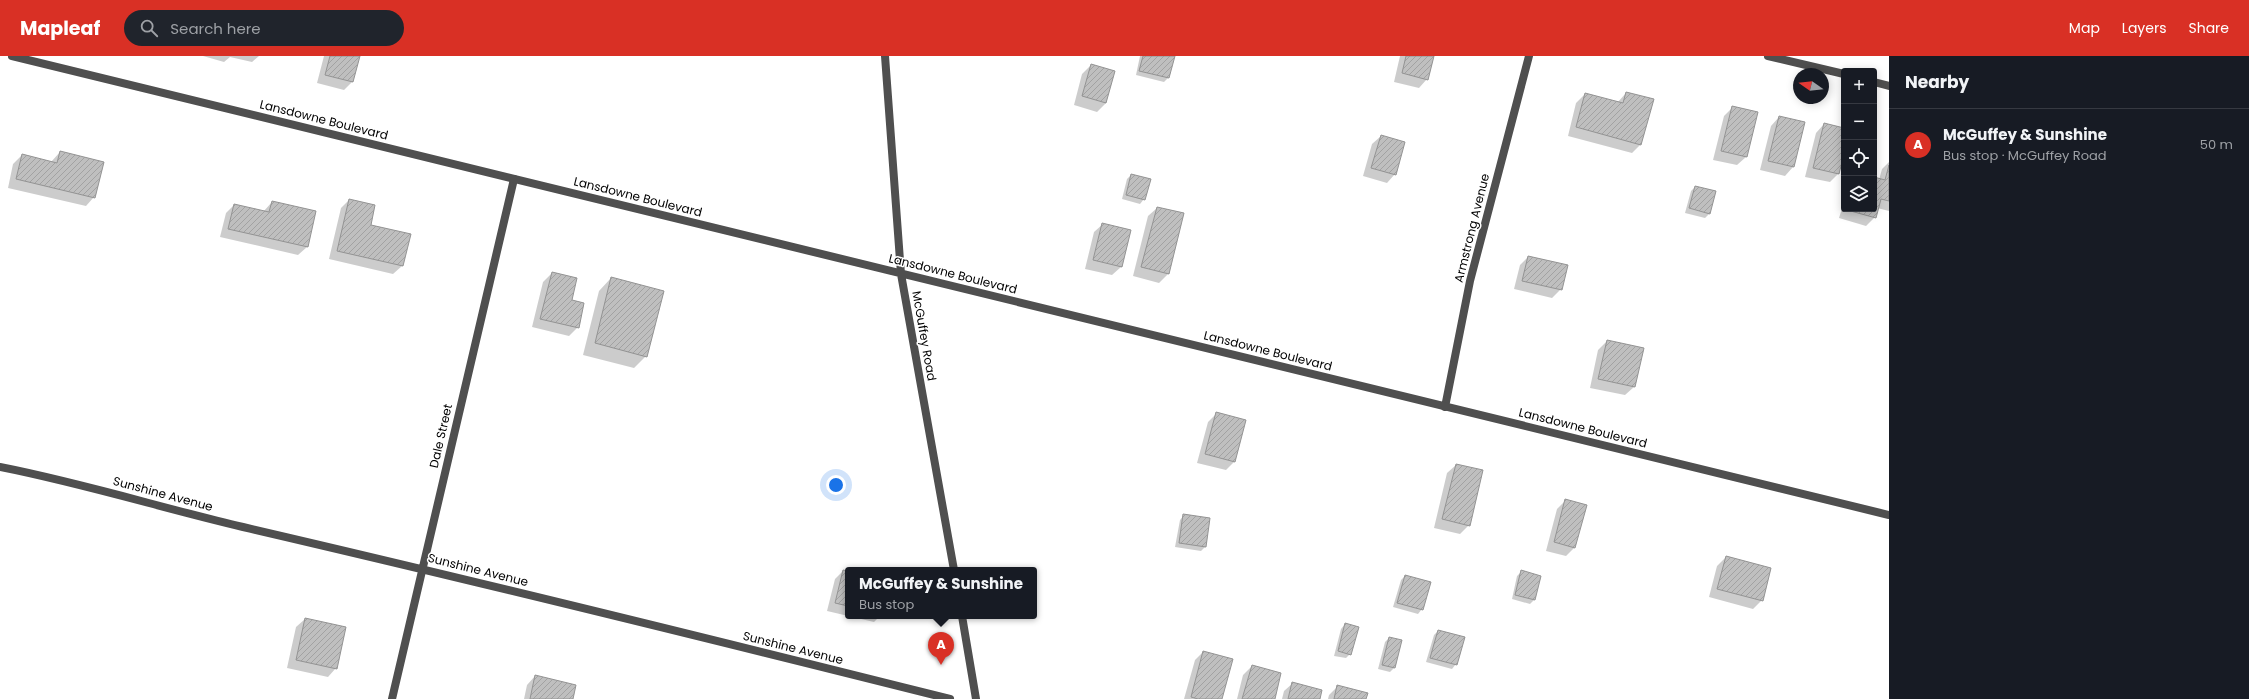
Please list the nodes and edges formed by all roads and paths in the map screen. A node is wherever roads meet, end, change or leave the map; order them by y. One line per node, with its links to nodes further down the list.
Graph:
1 (12, 56): 8 (street, Lansdowne Boulevard)
2 (885, 56): 9 (street, McGuffey Road)
3 (1529, 56): 10 (street, Armstrong Avenue)
4 (1768, 56): 5 (street)
5 (1841, 73)
6 (1877, 83): 7 (street)
7 (1889, 86)
8 (514, 179): 9 (street, Lansdowne Boulevard); 14 (street, Dale Street)
9 (901, 274): 10 (street, Lansdowne Boulevard); 13 (street, McGuffey Road)
10 (1445, 407): 12 (street, Lansdowne Boulevard)
11 (0, 467): 14 (street, Sunshine Avenue)
12 (1889, 515)
13 (953, 567)
14 (422, 569): 16 (street, Dale Street); 17 (street, Sunshine Avenue)
15 (963, 619): 18 (street)
16 (392, 699)
17 (950, 699)
18 (976, 699)

